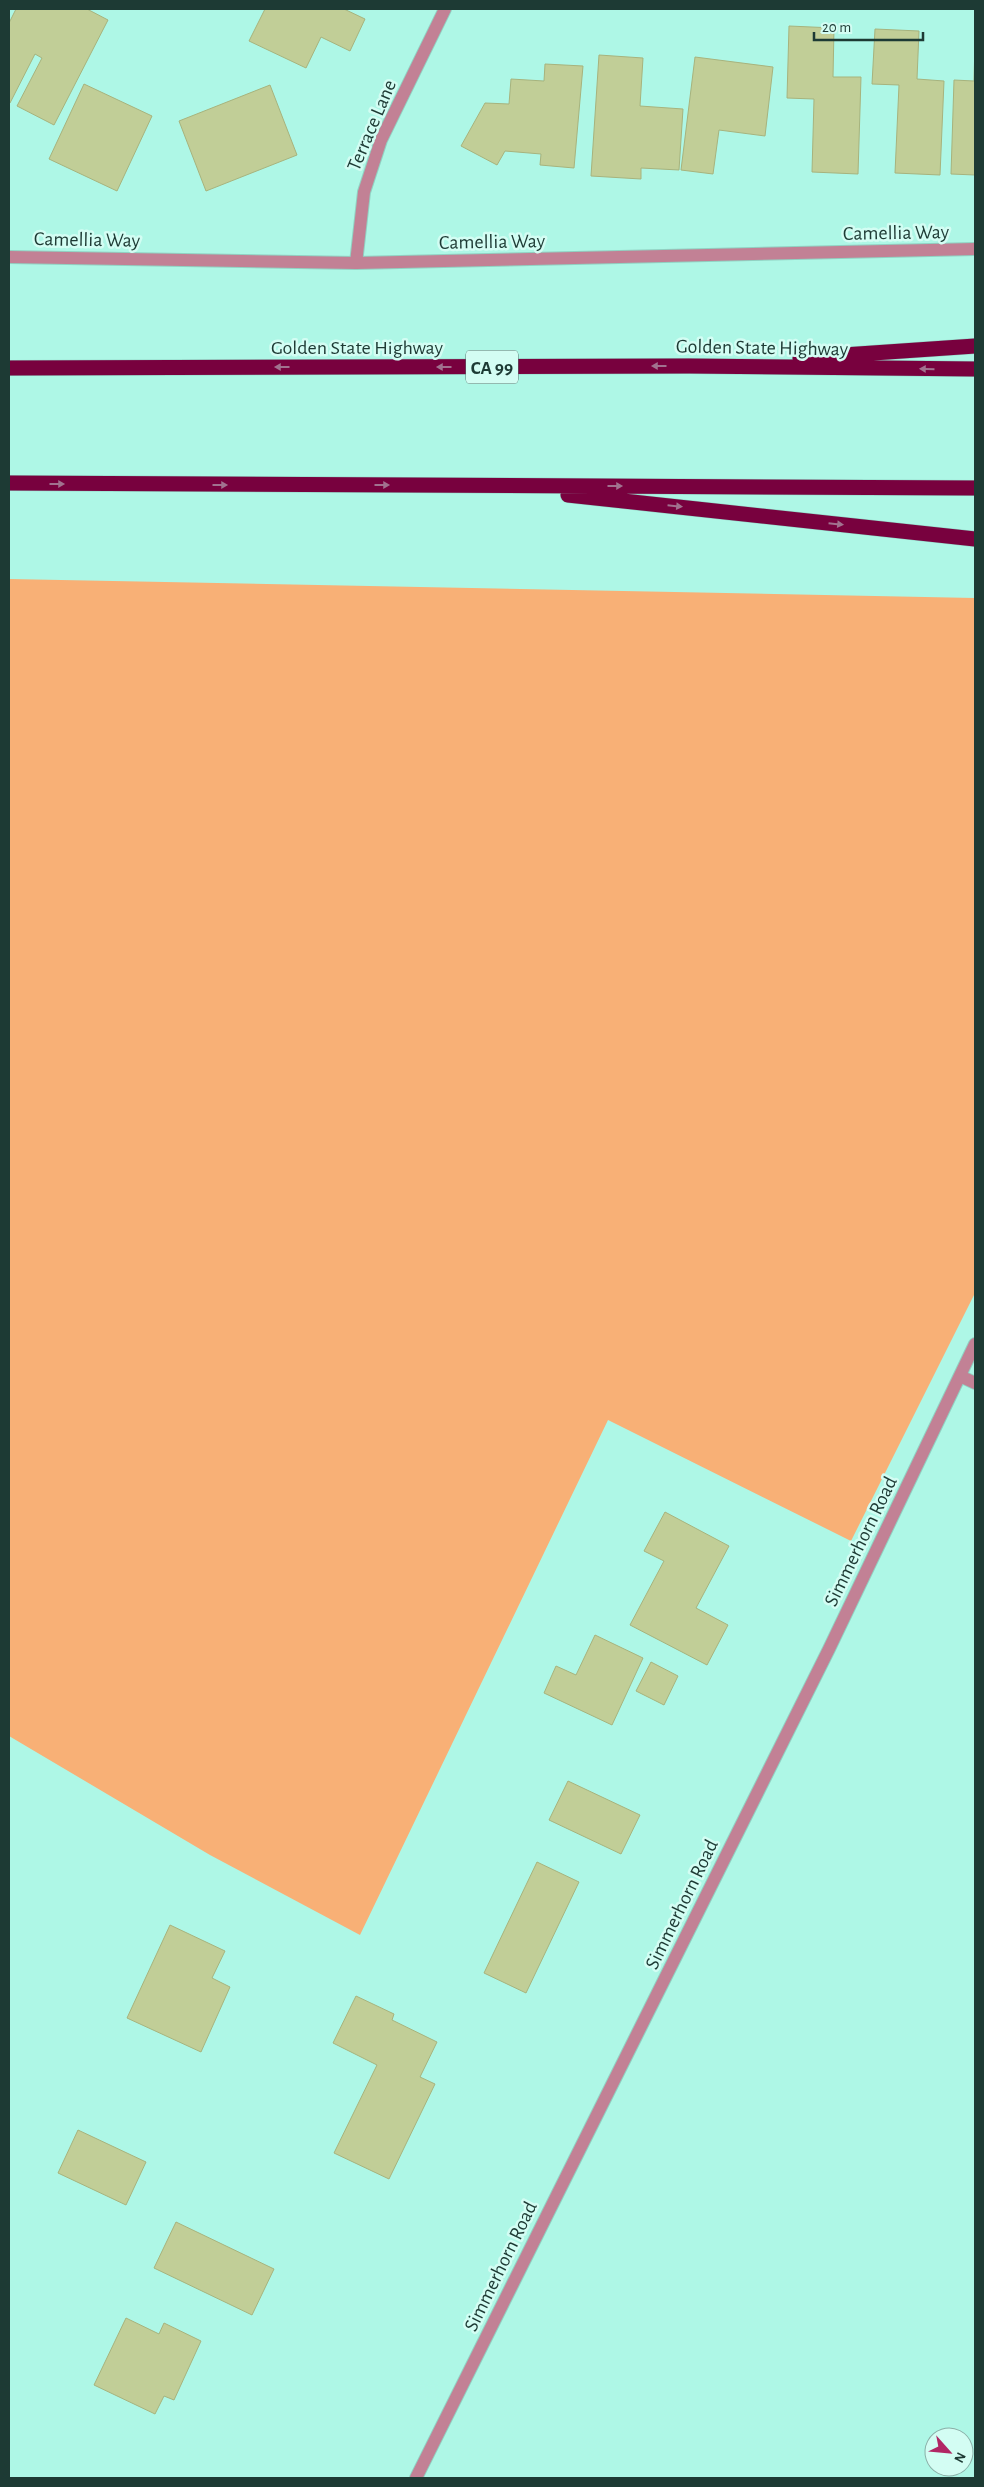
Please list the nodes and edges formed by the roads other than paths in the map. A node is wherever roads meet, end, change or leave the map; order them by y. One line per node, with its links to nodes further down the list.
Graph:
1 (445, 9): 4 (street, Terrace Lane)
2 (975, 249): 4 (street, Camellia Way)
3 (9, 257): 4 (street, Camellia Way)
4 (356, 263)
5 (975, 346): 6 (highway)
6 (689, 366): 7 (highway, Golden State Highway / CA 99, one-way to 7); 8 (highway, Golden State Highway / CA 99, one-way to 6)
7 (9, 368)
8 (975, 369)
9 (9, 484): 10 (highway, one-way to 10)
10 (487, 486): 11 (highway, one-way to 11); 12 (highway, one-way to 12)
11 (975, 488)
12 (975, 539)
13 (975, 1344): 14 (street, Simmerhorn Road)
14 (960, 1376): 15 (street); 16 (street, Simmerhorn Road)
15 (975, 1383)
16 (416, 2478)

